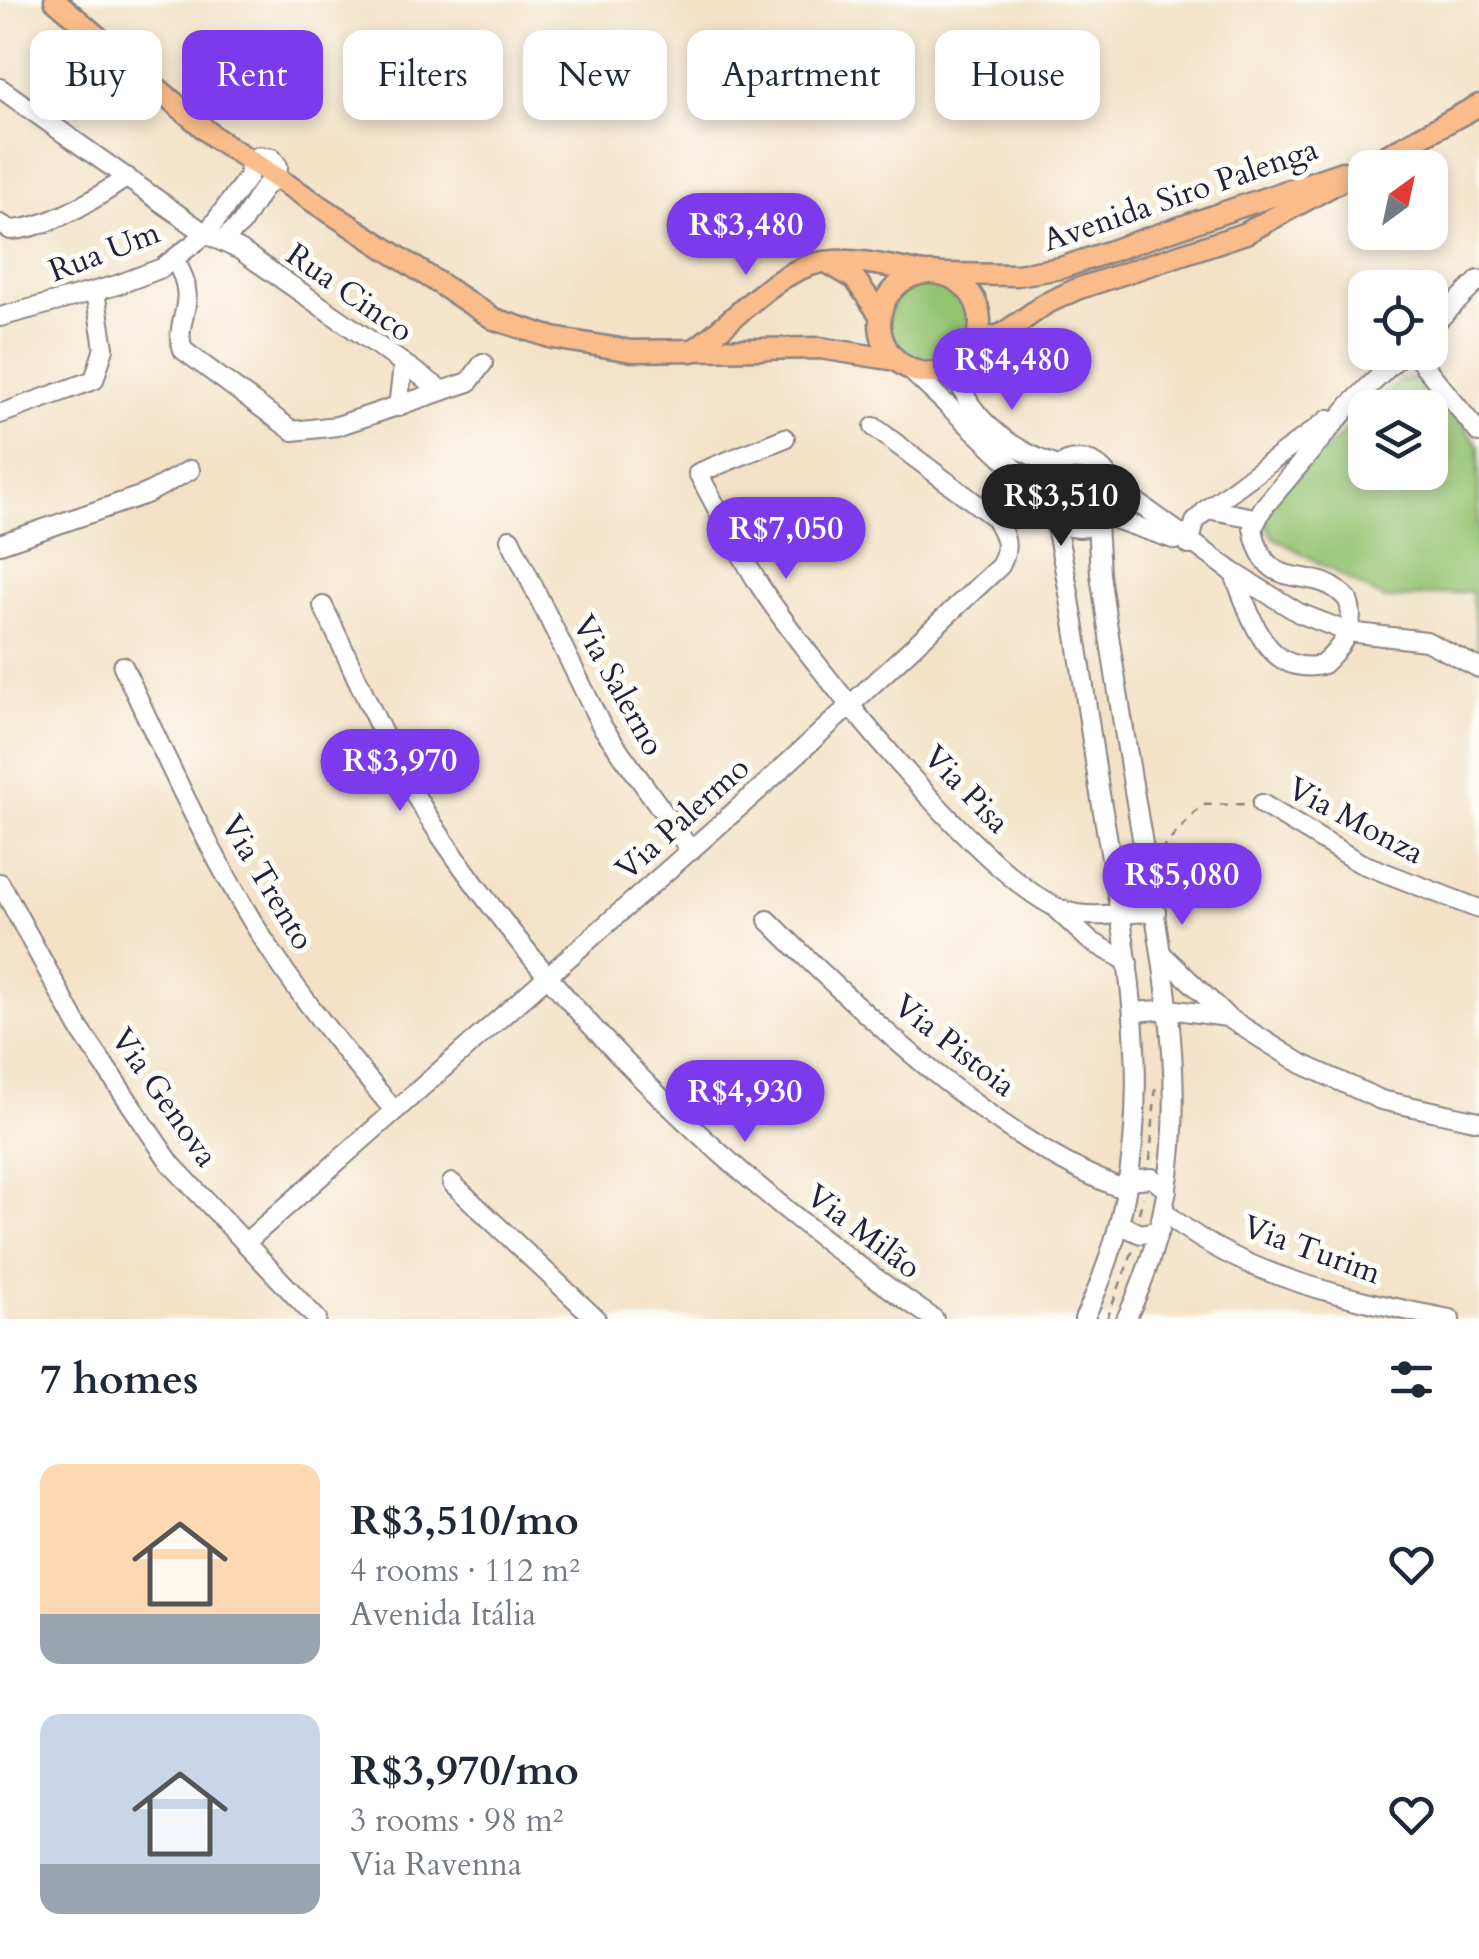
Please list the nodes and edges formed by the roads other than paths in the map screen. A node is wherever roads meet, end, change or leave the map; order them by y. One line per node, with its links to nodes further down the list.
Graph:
1 (55, 0): 6 (main road)
2 (0, 88): 7 (street, Rua Cinco)
3 (1479, 105): 4 (main road, Avenida Siro Palenga)
4 (1396, 150)
5 (1348, 170): 9 (main road, Avenida Siro Palenga)
6 (262, 172): 12 (street, Rua Um); 22 (main road)
7 (127, 177): 11 (street); 12 (street, Rua Cinco)
8 (1348, 177): 10 (main road, Avenida Siro Palenga)
9 (1260, 200): 10 (main road); 15 (main road, Avenida Siro Palenga)
10 (1270, 222): 21 (main road, Avenida Siro Palenga)
11 (0, 224)
12 (214, 237): 13 (street, Rua Um); 26 (street, Rua Cinco)
13 (175, 261): 17 (street, Rua Um); 32 (street)
14 (826, 262): 15 (main road, Avenida Siro Palenga); 19 (main road); 22 (main road)
15 (932, 274): 19 (main road); 21 (main road)
16 (1479, 280): 18 (street)
17 (95, 292): 20 (street, Rua Um); 34 (street)
18 (1448, 310)
19 (880, 315): 24 (main road)
20 (0, 317)
21 (978, 342): 25 (main road)
22 (690, 352): 24 (main road)
23 (482, 363): 30 (street)
24 (902, 364): 25 (main road); 41 (street)
25 (958, 365): 38 (street)
26 (403, 366): 30 (street, Rua Cinco); 32 (street)
27 (1386, 370): 29 (street)
28 (1428, 370): 36 (street)
29 (1365, 390)
30 (444, 391): 32 (street)
31 (1348, 406): 42 (street)
32 (398, 407)
33 (1348, 407): 44 (street)
34 (0, 414)
35 (874, 427): 58 (street, Via Palermo)
36 (1479, 433)
37 (785, 438): 58 (street, Via Pisa)
38 (1058, 466): 40 (street); 41 (street)
39 (190, 470): 48 (street)
40 (1112, 484): 45 (street); 47 (street)
41 (1045, 496): 43 (street)
42 (1207, 509): 44 (street); 47 (street)
43 (1054, 518): 45 (street); 51 (street)
44 (1256, 518): 53 (street)
45 (1101, 520): 47 (street); 50 (street)
46 (510, 539): 62 (street, Via Salerno)
47 (1189, 543): 49 (street)
48 (0, 544)
49 (1233, 572): 53 (street); 53 (street)
50 (1102, 588): 51 (street); 56 (street)
51 (1071, 592): 57 (street)
52 (323, 606): 73 (street, Via Milão)
53 (1348, 632): 55 (street)
54 (123, 666): 77 (street, Via Trento)
55 (1479, 668)
56 (1117, 688): 57 (street); 59 (street)
57 (1085, 692): 60 (street)
58 (852, 706): 62 (street, Via Palermo); 66 (street, Via Pisa)
59 (1121, 716): 60 (street); 63 (street)
60 (1089, 720): 65 (street)
61 (1262, 804): 67 (street, Via Monza)
62 (690, 851): 73 (street, Via Palermo)
63 (1147, 870): 65 (street); 68 (street)
64 (0, 883): 84 (street, Via Genova)
65 (1116, 884): 69 (street)
66 (1049, 903): 69 (street, Via Pisa); 72 (street, Via Pisa)
67 (1479, 909)
68 (1156, 912): 69 (street, Via Pisa); 71 (street)
69 (1118, 913): 72 (street)
70 (768, 920): 80 (street, Via Pistoia)
71 (1164, 956): 74 (street); 76 (street)
72 (1128, 962): 75 (street)
73 (550, 976): 77 (street, Via Palermo); 87 (street, Via Milão)
74 (1170, 1009): 75 (street); 76 (street); 81 (street)
75 (1136, 1012): 80 (street)
76 (1227, 1017): 78 (street)
77 (393, 1108): 84 (street, Via Palermo)
78 (1479, 1121)
79 (452, 1184): 86 (street)
80 (1127, 1185): 81 (street); 83 (street)
81 (1167, 1190): 82 (street)
82 (1162, 1220): 83 (street); 89 (street); 90 (street, Via Turim)
83 (1119, 1224): 88 (street)
84 (245, 1242): 85 (street, Via Genova)
85 (317, 1319)
86 (596, 1319)
87 (934, 1319)
88 (1084, 1319)
89 (1126, 1319)
90 (1450, 1319)

